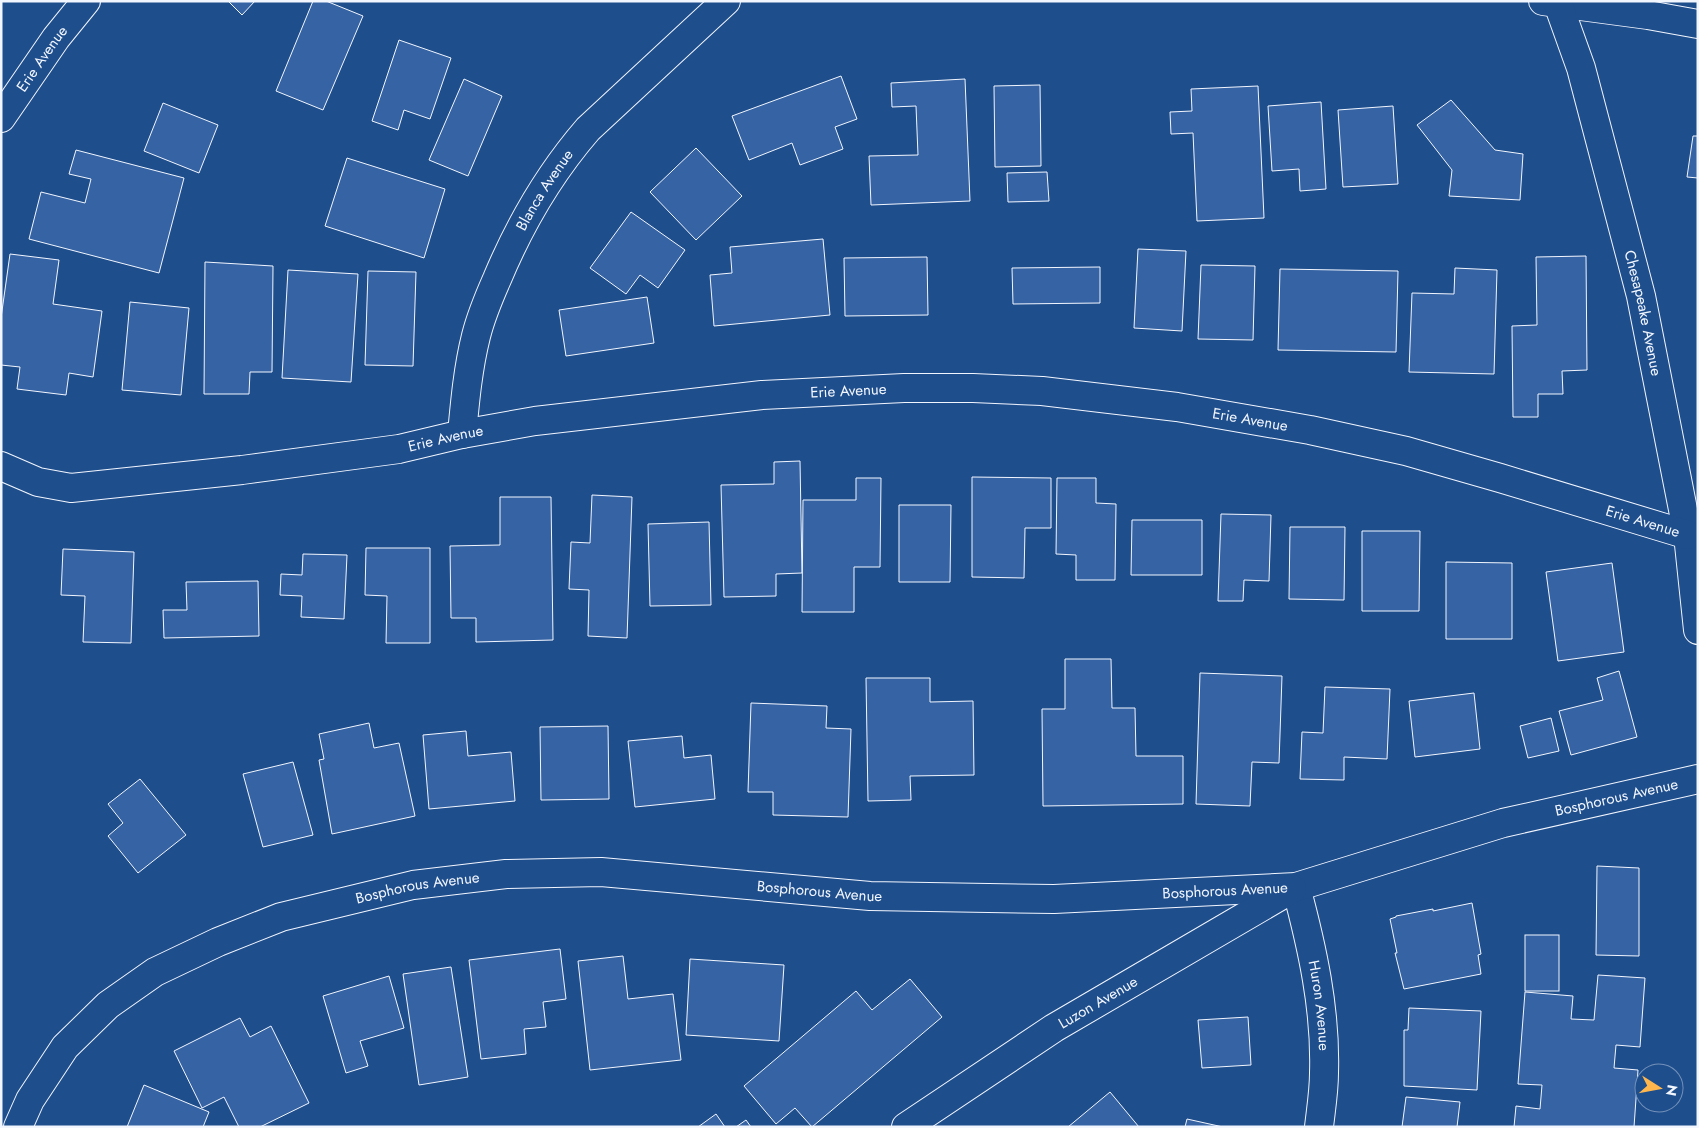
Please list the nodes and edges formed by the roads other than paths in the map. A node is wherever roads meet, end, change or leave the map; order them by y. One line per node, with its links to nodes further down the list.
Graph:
1 (86, 1): 5 (street, Erie Avenue)
2 (726, 1): 6 (street, Blanca Avenue)
3 (1552, 2): 4 (street); 8 (street, Chesapeake Avenue)
4 (1698, 24)
5 (1, 118)
6 (462, 434): 7 (street, Erie Avenue); 8 (street, Erie Avenue)
7 (1, 466)
8 (1688, 535): 9 (street, Chesapeake Avenue)
9 (1698, 630)
10 (1698, 779): 11 (street, Bosphorous Avenue)
11 (1296, 886): 12 (street, Bosphorous Avenue); 13 (street, Luzon Avenue); 14 (street, Huron Avenue)
12 (18, 1127)
13 (906, 1127)
14 (1319, 1127)

